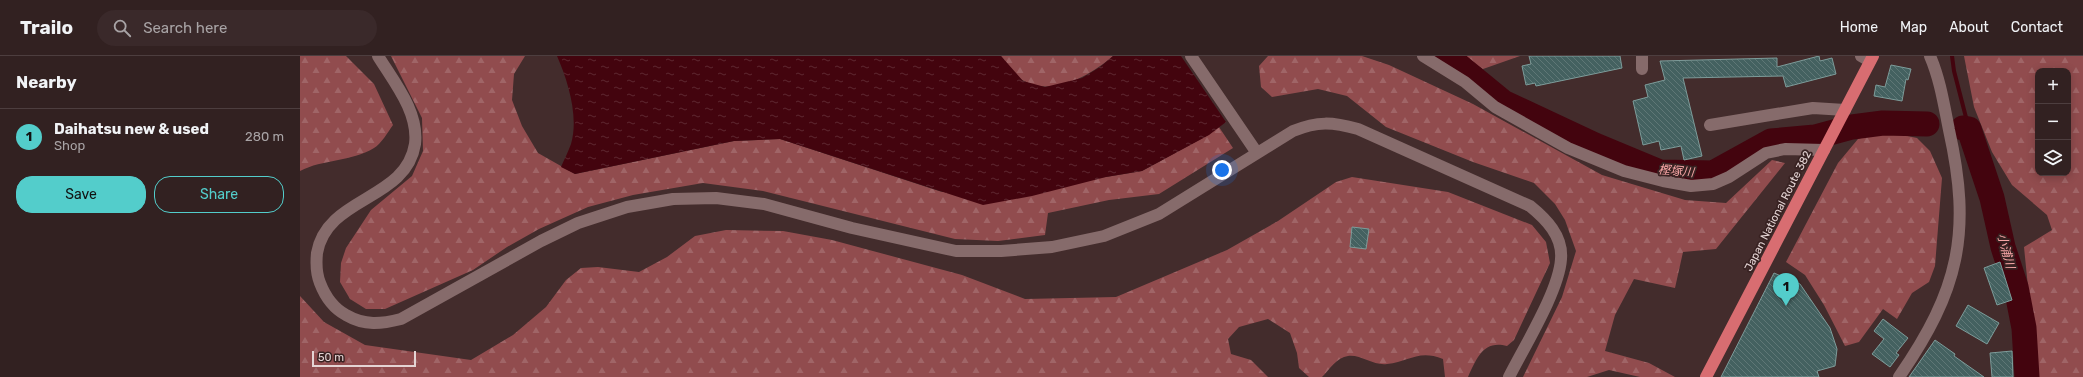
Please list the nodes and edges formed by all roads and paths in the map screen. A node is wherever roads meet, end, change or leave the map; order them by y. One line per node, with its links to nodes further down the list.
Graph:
1 (378, 56): 11 (street)
2 (1190, 56): 11 (street)
3 (1423, 56): 10 (street)
4 (1642, 56): 7 (street)
5 (1930, 56): 14 (street)
6 (1868, 58): 8 (highway, Japan National Route 382)
7 (1642, 69)
8 (1843, 114): 9 (street); 10 (highway, Japan National Route 382)
9 (1710, 125)
10 (1827, 145): 13 (highway, Japan National Route 382)
11 (1257, 153): 12 (street)
12 (1508, 377)
13 (1706, 377)
14 (1899, 377)

